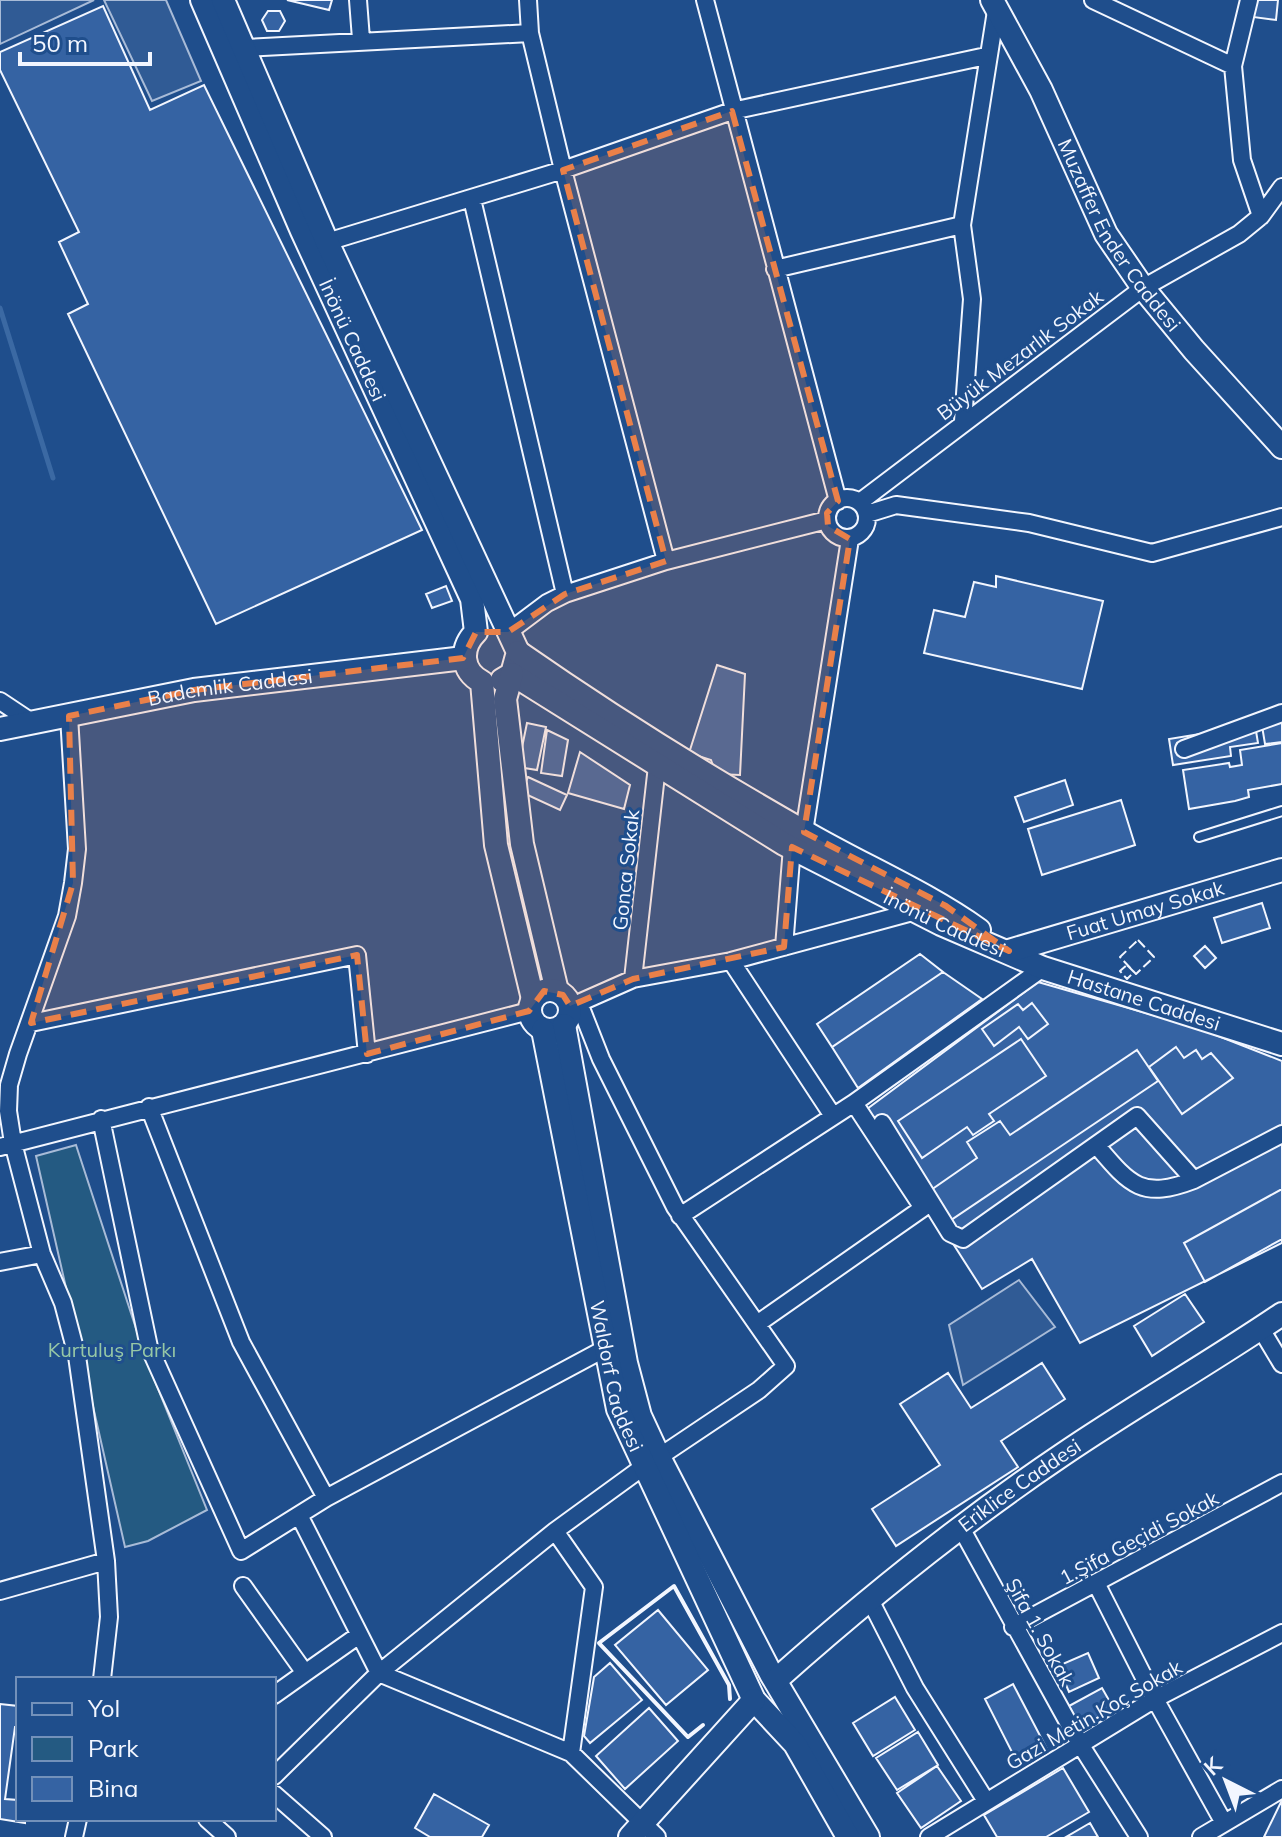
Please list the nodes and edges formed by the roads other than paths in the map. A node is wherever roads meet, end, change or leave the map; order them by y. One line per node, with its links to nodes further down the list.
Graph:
1 (202, 0): 32 (main road, İnönü Caddesi)
2 (223, 0): 11 (main road, İnönü Caddesi)
3 (358, 0): 10 (street)
4 (528, 0): 9 (street)
5 (705, 0): 14 (street)
6 (1093, 0): 13 (street)
7 (1249, 0): 13 (street)
8 (994, 6): 12 (street); 22 (main road, Muzaffer Ender Caddesi)
9 (530, 33): 10 (street); 15 (street)
10 (361, 39): 11 (street)
11 (245, 48): 20 (main road, İnönü Caddesi)
12 (986, 56): 14 (street); 19 (street)
13 (1233, 66): 18 (street)
14 (732, 111): 15 (street); 21 (street)
15 (563, 170): 17 (street); 30 (street)
16 (1282, 187): 18 (street, Büyük Mezarlık Sokak)
17 (472, 199): 20 (street); 31 (street)
18 (1261, 216): 22 (street, Büyük Mezarlık Sokak)
19 (962, 225): 21 (street); 23 (street)
20 (327, 242): 33 (main road, İnönü Caddesi)
21 (775, 269): 25 (street)
22 (1143, 288): 23 (street, Büyük Mezarlık Sokak); 24 (main road, Muzaffer Ender Caddesi)
23 (963, 421): 26 (street, Büyük Mezarlık Sokak)
24 (1282, 447)
25 (838, 501): 26 (street); 28 (street)
26 (864, 508): 27 (street); 29 (street)
27 (1282, 517)
28 (827, 520): 29 (street); 30 (street)
29 (850, 539): 44 (street)
30 (666, 561): 31 (street)
31 (565, 594): 33 (street)
32 (476, 632): 33 (main road); 34 (main road)
33 (512, 653): 34 (main road); 41 (main road, İnönü Caddesi); 44 (main road, İnönü Caddesi); 53 (main road, Waldorf Caddesi)
34 (474, 673): 37 (main road, Bademlik Caddesi); 52 (main road)
35 (0, 701): 38 (street)
36 (1282, 713): 40 (street)
37 (69, 716): 38 (main road, Bademlik Caddesi); 54 (street)
38 (30, 721): 39 (main road, Bademlik Caddesi)
39 (0, 729)
40 (1184, 749)
41 (657, 766): 44 (main road, İnönü Caddesi); 51 (street, Gonca Sokak)
42 (1282, 811): 43 (lane)
43 (1199, 837)
44 (798, 840): 46 (main road, İnönü Caddesi); 47 (street); 48 (main road, İnönü Caddesi)
45 (1282, 870): 48 (main road, Fuat Umay Sokak)
46 (916, 911): 47 (street); 48 (main road, İnönü Caddesi)
47 (784, 947): 49 (street)
48 (1009, 951): 50 (main road, Hastane Caddesi)
49 (731, 961): 51 (street); 59 (street)
50 (1043, 968): 55 (main road, Hastane Caddesi); 57 (street)
51 (633, 979): 53 (street)
52 (531, 1005): 53 (main road); 53 (main road); 56 (street)
53 (563, 1011): 66 (street); 72 (main road, Waldorf Caddesi); 74 (main road, Waldorf Caddesi)
54 (31, 1023): 56 (street); 63 (street)
55 (1282, 1044)
56 (367, 1054): 58 (street)
57 (854, 1103): 59 (street); 70 (street)
58 (149, 1107): 60 (street); 76 (street)
59 (833, 1116): 66 (street)
60 (101, 1119): 63 (street); 77 (street)
61 (882, 1123): 64 (street)
62 (1282, 1134): 65 (street)
63 (6, 1145): 67 (street)
64 (1097, 1146): 65 (street); 65 (street)
65 (1194, 1180)
66 (680, 1216): 70 (street)
67 (42, 1254): 68 (street); 80 (street)
68 (0, 1262)
69 (1282, 1314): 71 (main road, Eriklice Caddesi)
70 (757, 1324): 74 (street)
71 (1261, 1329): 73 (street); 78 (main road, Eriklice Caddesi)
72 (606, 1348): 74 (main road, Waldorf Caddesi); 76 (street)
73 (1282, 1364)
74 (651, 1462): 79 (street); 91 (main road, Waldorf Caddesi); 92 (main road, Waldorf Caddesi)
75 (1282, 1483): 81 (street, 1.Şifa Geçidi Sokak)
76 (326, 1498): 77 (street)
77 (300, 1517): 87 (street)
78 (960, 1526): 84 (main road, Eriklice Caddesi); 85 (street, Şifa 1. Sokak)
79 (555, 1531): 89 (street); 96 (street)
80 (106, 1561): 83 (street); 90 (street)
81 (1096, 1583): 85 (street, 1.Şifa Geçidi Sokak); 94 (street)
82 (243, 1586): 88 (street)
83 (0, 1591)
84 (869, 1598): 91 (main road, Eriklice Caddesi); 100 (street)
85 (1013, 1627): 95 (street, Şifa 1. Sokak)
86 (1282, 1633): 94 (street, Gazi Metin Koç Sokak)
87 (359, 1635): 88 (street); 89 (street)
88 (305, 1673): 93 (street)
89 (379, 1673): 96 (street); 97 (street)
90 (102, 1677)
91 (774, 1677): 92 (main road, Eriklice Caddesi); 107 (main road, Waldorf Caddesi)
92 (751, 1693): 103 (main road); 106 (main road, Waldorf Caddesi)
93 (276, 1694)
94 (1155, 1699): 95 (street, Gazi Metin Koç Sokak); 102 (street)
95 (1080, 1744): 100 (street, Gazi Metin Koç Sokak); 109 (street, Şifa 1. Sokak)
96 (571, 1753): 103 (street)
97 (276, 1774)
98 (1282, 1789): 102 (street)
99 (276, 1796): 105 (street)
100 (986, 1801): 108 (street, Gazi Metin Koç Sokak)
101 (209, 1821): 104 (street)
102 (1224, 1823): 110 (street)
103 (644, 1832)
104 (227, 1837)
105 (323, 1837)
106 (848, 1837)
107 (868, 1837)
108 (929, 1837)
109 (1139, 1837)
110 (1201, 1837)

